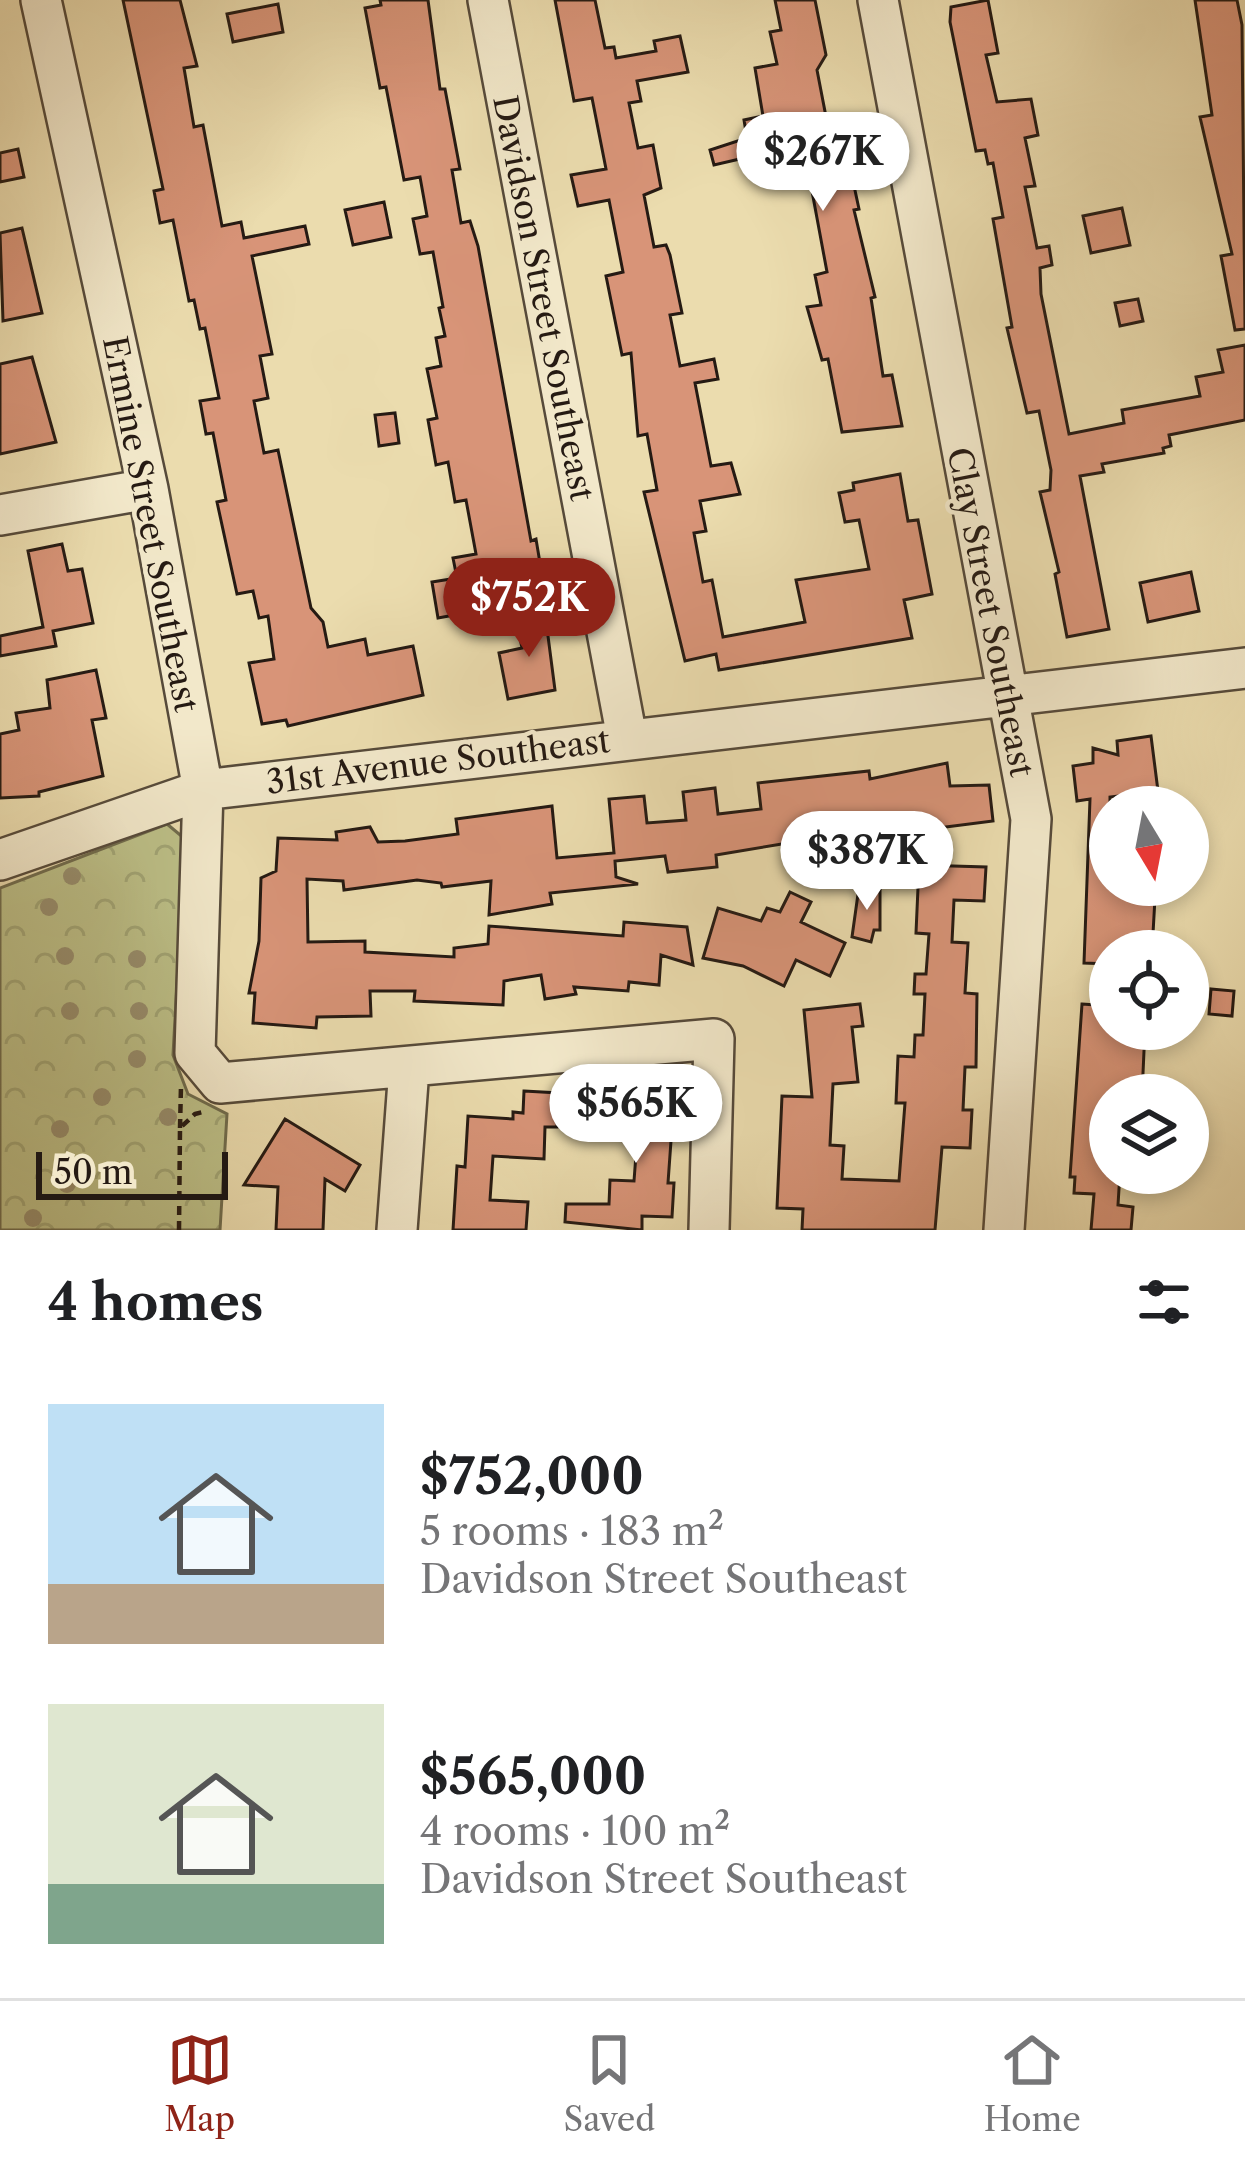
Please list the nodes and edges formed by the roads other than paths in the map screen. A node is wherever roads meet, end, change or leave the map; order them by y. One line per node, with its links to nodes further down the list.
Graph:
1 (41, 0): 4 (street, Ermine Street Southeast)
2 (488, 0): 8 (street, Davidson Street Southeast)
3 (878, 0): 7 (street, Clay Street Southeast)
4 (148, 489): 5 (street); 9 (street, Ermine Street Southeast)
5 (0, 515)
6 (1245, 668): 7 (street, 31st Avenue Southeast)
7 (1006, 700): 8 (street, 31st Avenue Southeast); 14 (street, Clay Street Southeast)
8 (627, 738): 9 (street, 31st Avenue Southeast)
9 (203, 790): 10 (street, 31st Avenue Southeast); 11 (street, Ermine Street Southeast)
10 (0, 860)
11 (409, 1068): 12 (street); 13 (street)
12 (397, 1230)
13 (709, 1230)
14 (1004, 1230)

